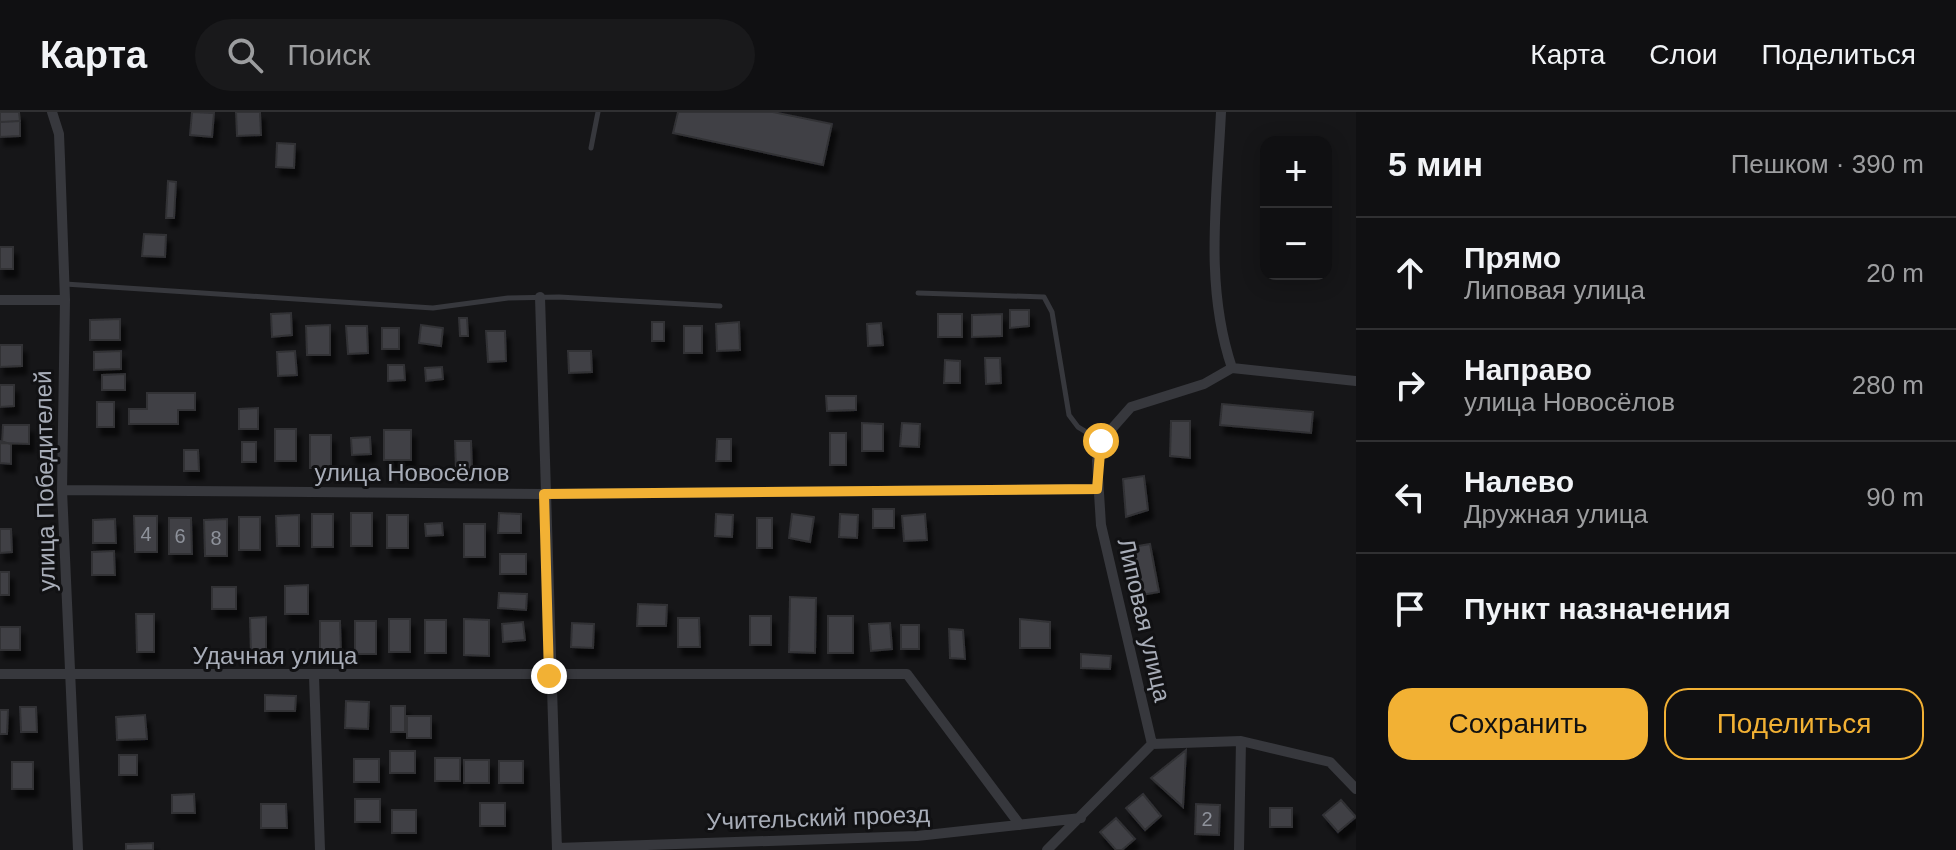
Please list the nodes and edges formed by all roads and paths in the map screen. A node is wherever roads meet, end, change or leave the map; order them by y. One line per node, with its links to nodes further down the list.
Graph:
1 (52, 112): 5 (street, улица Победителей)
2 (598, 112): 4 (lane)
3 (1221, 112): 11 (street)
4 (591, 148)
5 (64, 284): 7 (lane); 9 (street, улица Победителей)
6 (918, 293): 13 (lane)
7 (540, 297): 10 (lane); 16 (street)
8 (0, 300): 9 (street)
9 (65, 300): 15 (street, улица Победителей)
10 (720, 306)
11 (1232, 368): 12 (street); 13 (street)
12 (1356, 381)
13 (1101, 441): 14 (street, Липовая улица)
14 (1097, 489): 16 (street, улица Новосёлов); 22 (street, Липовая улица)
15 (62, 490): 16 (street, улица Новосёлов); 18 (street, улица Победителей)
16 (544, 494): 20 (street)
17 (0, 674): 18 (street, Удачная улица)
18 (73, 676): 19 (street, Удачная улица); 27 (street, улица Победителей)
19 (314, 676): 20 (street, Удачная улица); 28 (street)
20 (549, 676): 25 (street, Удачная улица); 26 (street)
21 (1241, 741): 22 (street); 23 (street); 30 (street)
22 (1152, 744): 24 (street)
23 (1356, 789)
24 (1081, 818): 25 (street, Учительский проезд); 29 (street)
25 (1020, 825): 26 (street, Учительский проезд)
26 (557, 849)
27 (78, 850)
28 (320, 850)
29 (1047, 850)
30 (1239, 850)

